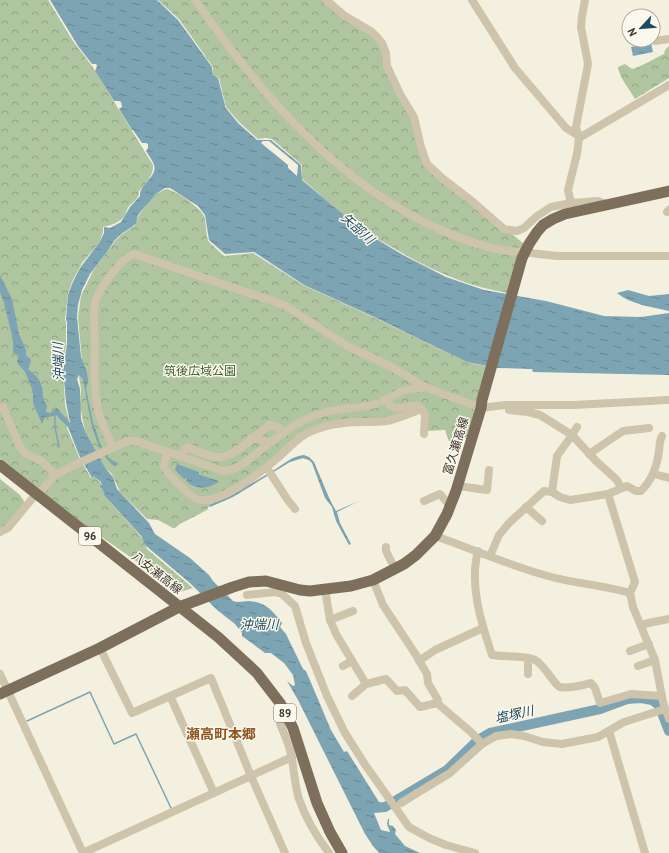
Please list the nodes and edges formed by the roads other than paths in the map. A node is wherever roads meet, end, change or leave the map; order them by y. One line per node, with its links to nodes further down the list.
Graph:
1 (195, 0): 10 (street)
2 (326, 0): 8 (street)
3 (472, 0): 6 (street)
4 (585, 0): 6 (street)
5 (669, 85): 6 (street)
6 (578, 136): 8 (street)
7 (669, 191): 9 (main road, 富久瀬高線)
8 (571, 203): 9 (street)
9 (605, 204): 10 (main road, 富久瀬高線)
10 (526, 254): 11 (street); 15 (main road, 富久瀬高線)
11 (669, 256)
12 (425, 387): 14 (street); 15 (street); 26 (street)
13 (667, 401): 15 (street)
14 (381, 402): 17 (street); 20 (street)
15 (485, 405): 22 (street); 38 (main road, 富久瀬高線)
16 (3, 407): 36 (street)
17 (422, 410): 21 (street); 33 (street)
18 (577, 427): 22 (street)
19 (649, 428): 29 (street)
20 (285, 432): 24 (street); 25 (street)
21 (424, 434)
22 (572, 435): 29 (street); 40 (street)
23 (662, 436): 35 (street)
24 (251, 438): 25 (street); 28 (street)
25 (272, 442): 32 (street)
26 (113, 447): 27 (street); 36 (street)
27 (167, 452): 30 (street); 33 (street)
28 (234, 452): 30 (street); 32 (street)
29 (589, 454): 39 (street)
30 (181, 457): 32 (street)
31 (0, 465): 42 (main road, 八女瀬高線 / 96)
32 (240, 466)
33 (267, 468): 46 (street)
34 (489, 470): 38 (street)
35 (654, 474): 37 (street); 39 (street)
36 (55, 475): 42 (street)
37 (669, 478)
38 (458, 486): 44 (main road, 富久瀬高線)
39 (621, 487): 41 (street)
40 (552, 492): 41 (street); 45 (street)
41 (608, 494): 57 (street)
42 (37, 495): 48 (street); 60 (main road, 八女瀬高線 / 96)
43 (424, 501): 44 (street)
44 (450, 506): 49 (main road, 富久瀬高線)
45 (526, 507): 47 (street); 52 (street)
46 (295, 509)
47 (542, 521)
48 (0, 532)
49 (435, 536): 51 (street); 53 (main road, 富久瀬高線)
50 (386, 547): 53 (street)
51 (478, 551): 52 (street); 65 (street)
52 (490, 556): 57 (street)
53 (395, 569): 54 (main road, 富久瀬高線)
54 (373, 580): 56 (main road, 富久瀬高線); 72 (street)
55 (279, 584): 56 (main road, 富久瀬高線); 59 (street); 60 (main road, 富久瀬高線)
56 (326, 589): 63 (street)
57 (630, 593): 64 (street)
58 (247, 595): 59 (street)
59 (288, 599): 94 (street)
60 (180, 607): 67 (main road, 八女瀬高線); 83 (main road, 89)
61 (353, 611): 63 (street)
62 (669, 619): 64 (street)
63 (330, 620): 71 (street)
64 (639, 625): 66 (street)
65 (483, 628): 69 (street); 72 (street)
66 (649, 644): 68 (street); 70 (street)
67 (100, 648): 78 (main road, 八女瀬高線); 79 (street)
68 (630, 651)
69 (528, 658): 76 (street); 81 (street)
70 (655, 660): 74 (street); 81 (street)
71 (352, 661): 73 (street); 77 (street)
72 (420, 661): 82 (street)
73 (343, 666)
74 (638, 666)
75 (0, 674): 78 (street)
76 (528, 674)
77 (366, 684): 80 (street); 82 (street)
78 (4, 692): 89 (street)
79 (170, 696): 88 (street); 89 (street)
80 (352, 696)
81 (665, 702): 84 (street); 85 (street)
82 (437, 703): 86 (street)
83 (288, 718): 87 (street); 93 (main road, 89)
84 (669, 719)
85 (609, 731): 86 (street); 95 (street)
86 (482, 744): 90 (street)
87 (292, 757): 88 (street); 92 (street)
88 (251, 776): 89 (street); 91 (street)
89 (214, 793)
90 (401, 803)
91 (285, 853)
92 (329, 853)
93 (342, 853)
94 (475, 853)
95 (645, 853)

